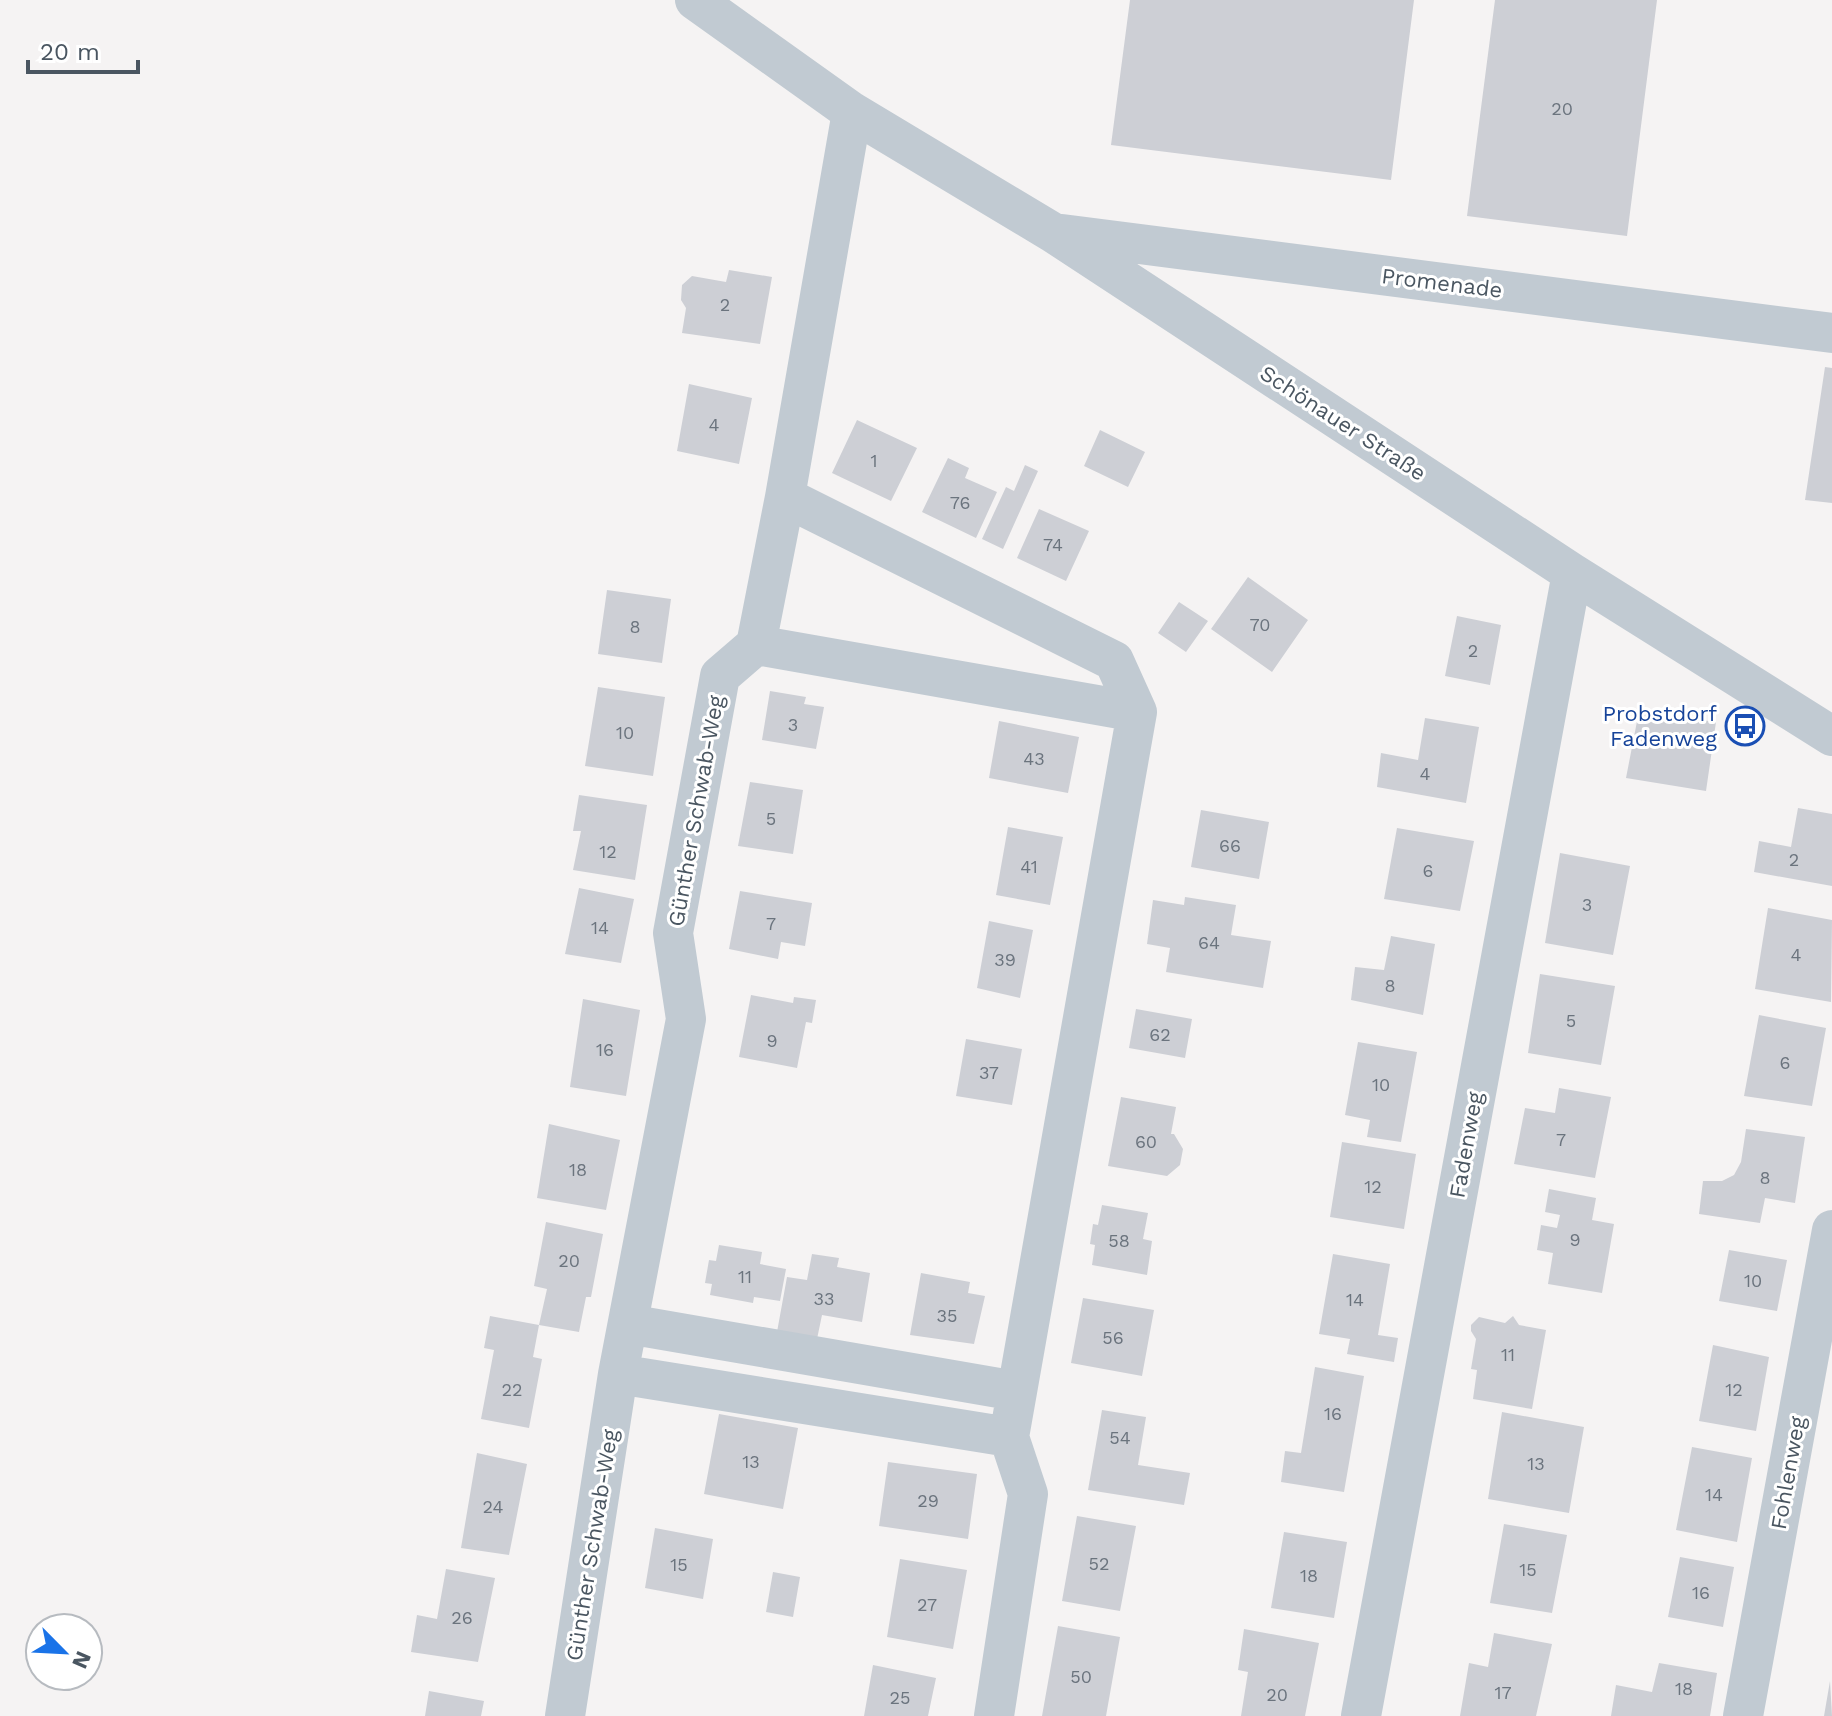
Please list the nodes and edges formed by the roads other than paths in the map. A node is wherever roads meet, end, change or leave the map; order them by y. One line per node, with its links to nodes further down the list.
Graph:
1 (695, 0): 2 (street, Schönauer Straße)
2 (852, 112): 3 (street, Schönauer Straße); 5 (street)
3 (1052, 232): 4 (street, Promenade); 6 (street, Schönauer Straße)
4 (1832, 333)
5 (785, 497): 7 (street); 8 (street)
6 (1572, 573): 9 (street, Schönauer Straße); 17 (street, Fadenweg)
7 (756, 645): 8 (street); 11 (street, Günther Schwab-Weg)
8 (1137, 712): 13 (street)
9 (1832, 736)
10 (1832, 1230): 18 (street, Fohlenweg)
11 (628, 1324): 12 (street, Günther Schwab-Weg); 13 (street)
12 (618, 1374): 14 (street); 15 (street, Günther Schwab-Weg)
13 (1016, 1391): 14 (street)
14 (1009, 1437): 16 (street)
15 (565, 1716)
16 (994, 1716)
17 (1361, 1716)
18 (1743, 1716)

